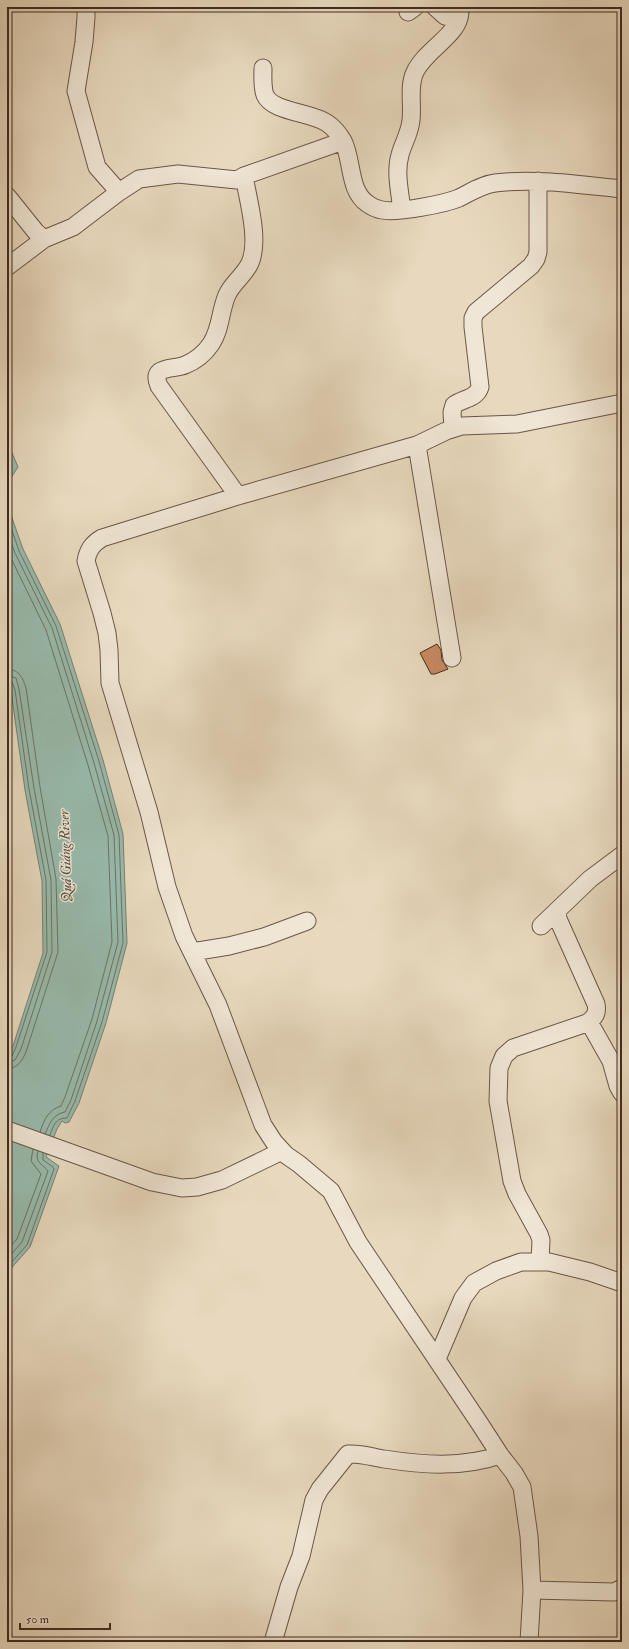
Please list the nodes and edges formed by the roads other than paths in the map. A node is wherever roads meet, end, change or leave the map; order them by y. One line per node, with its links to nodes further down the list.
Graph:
1 (86, 7): 9 (street)
2 (435, 7): 3 (street)
3 (461, 8): 11 (street)
4 (262, 68): 5 (street)
5 (343, 141): 6 (street); 11 (street)
6 (244, 176): 9 (street); 17 (street)
7 (538, 181): 8 (street); 11 (street); 15 (street)
8 (622, 189)
9 (119, 192): 12 (street)
10 (7, 196): 12 (street)
11 (402, 210)
12 (44, 239): 13 (street)
13 (7, 268)
14 (622, 403): 15 (street)
15 (453, 428): 16 (street)
16 (417, 445): 17 (street); 18 (street)
17 (238, 496): 23 (street)
18 (452, 658)
19 (622, 855): 20 (street)
20 (557, 911): 22 (street); 24 (street)
21 (307, 921): 23 (street)
22 (542, 926)
23 (192, 952): 27 (street)
24 (589, 1022): 25 (street); 28 (street)
25 (622, 1093)
26 (7, 1130): 27 (street)
27 (282, 1151): 30 (street)
28 (540, 1262): 29 (street); 30 (street)
29 (622, 1283)
30 (437, 1359): 31 (street)
31 (500, 1455): 33 (street); 34 (street)
32 (622, 1588): 33 (street)
33 (532, 1590): 35 (street)
34 (273, 1642)
35 (529, 1642)

